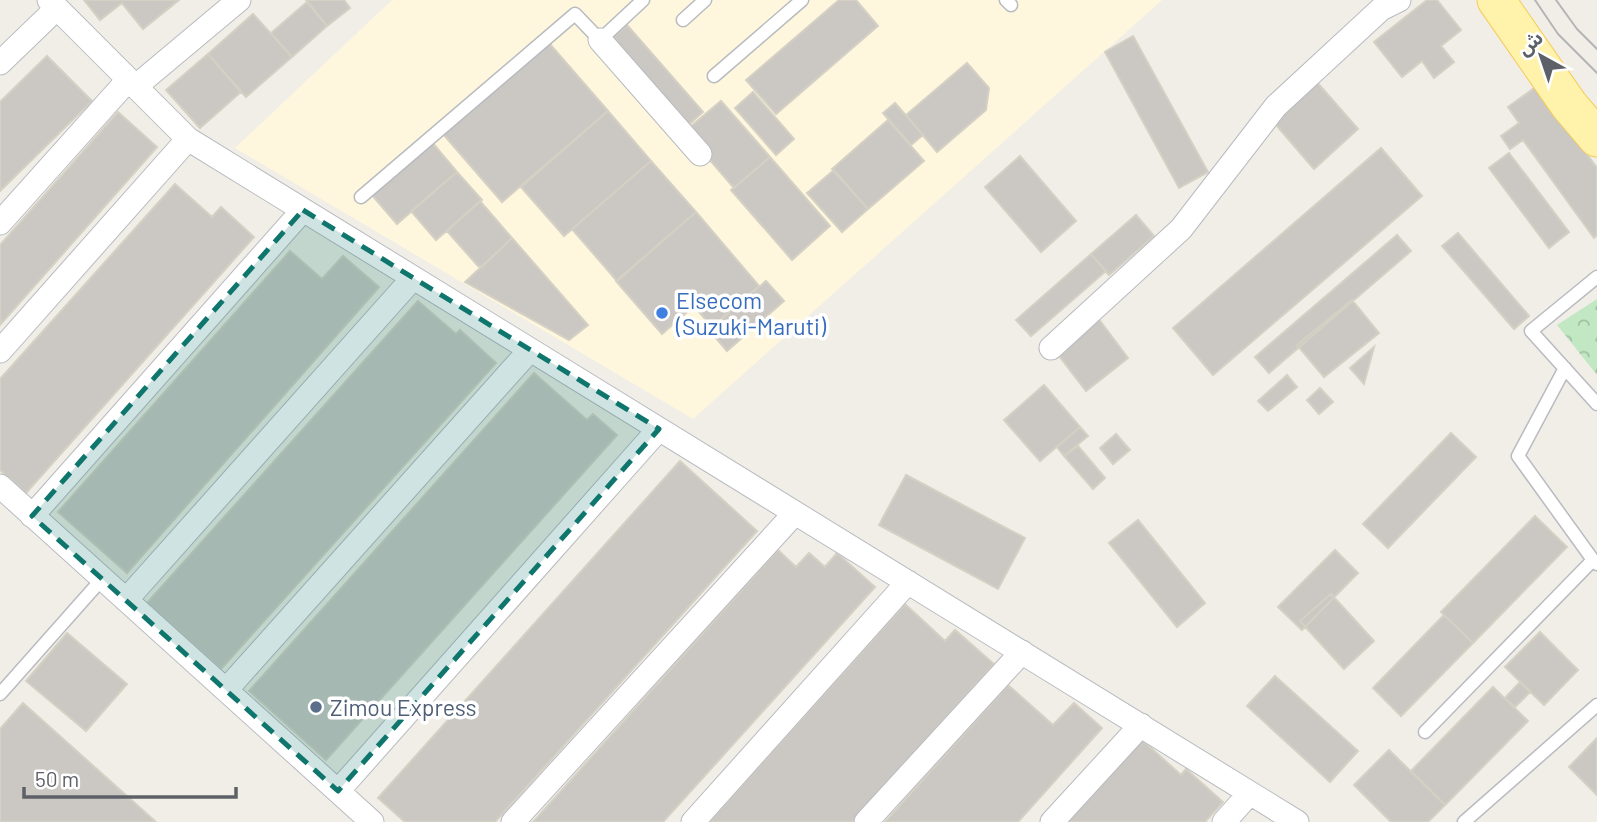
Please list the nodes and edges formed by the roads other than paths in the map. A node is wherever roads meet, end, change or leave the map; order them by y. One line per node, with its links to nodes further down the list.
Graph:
1 (239, 0): 12 (street)
2 (643, 0): 9 (lane)
3 (705, 0): 8 (lane)
4 (802, 0): 11 (lane)
5 (1399, 0): 22 (street)
6 (1498, 3): 13 (main road); 14 (main road)
7 (52, 4): 10 (street); 12 (street)
8 (683, 20)
9 (600, 40): 16 (street); 17 (lane)
10 (0, 63)
11 (714, 76)
12 (132, 83): 15 (street); 19 (street)
13 (1597, 114)
14 (1597, 138)
15 (188, 139): 18 (street); 24 (street)
16 (700, 154)
17 (360, 197)
18 (303, 210): 21 (street); 30 (street)
19 (0, 223)
20 (1597, 277): 25 (lane)
21 (413, 278): 23 (street); 34 (street)
22 (1051, 348)
23 (530, 350): 27 (street); 36 (street)
24 (0, 351)
25 (1565, 368): 26 (lane); 31 (lane)
26 (1597, 404)
27 (659, 429): 29 (street); 41 (street)
28 (0, 486): 30 (street)
29 (795, 513): 33 (street); 44 (street)
30 (32, 516): 32 (street)
31 (1595, 562): 40 (lane)
32 (102, 579): 34 (street); 37 (lane)
33 (908, 582): 35 (street); 45 (street)
34 (126, 600): 36 (street)
35 (1022, 652): 39 (street); 46 (street)
36 (226, 690): 41 (street)
37 (0, 694)
38 (1597, 705): 50 (lane)
39 (1141, 725): 42 (street); 47 (street)
40 (1426, 732)
41 (338, 791): 43 (street)
42 (1249, 794): 48 (street); 49 (street)
43 (372, 822)
44 (513, 822)
45 (693, 822)
46 (866, 822)
47 (1052, 822)
48 (1224, 822)
49 (1297, 822)
50 (1464, 822)

